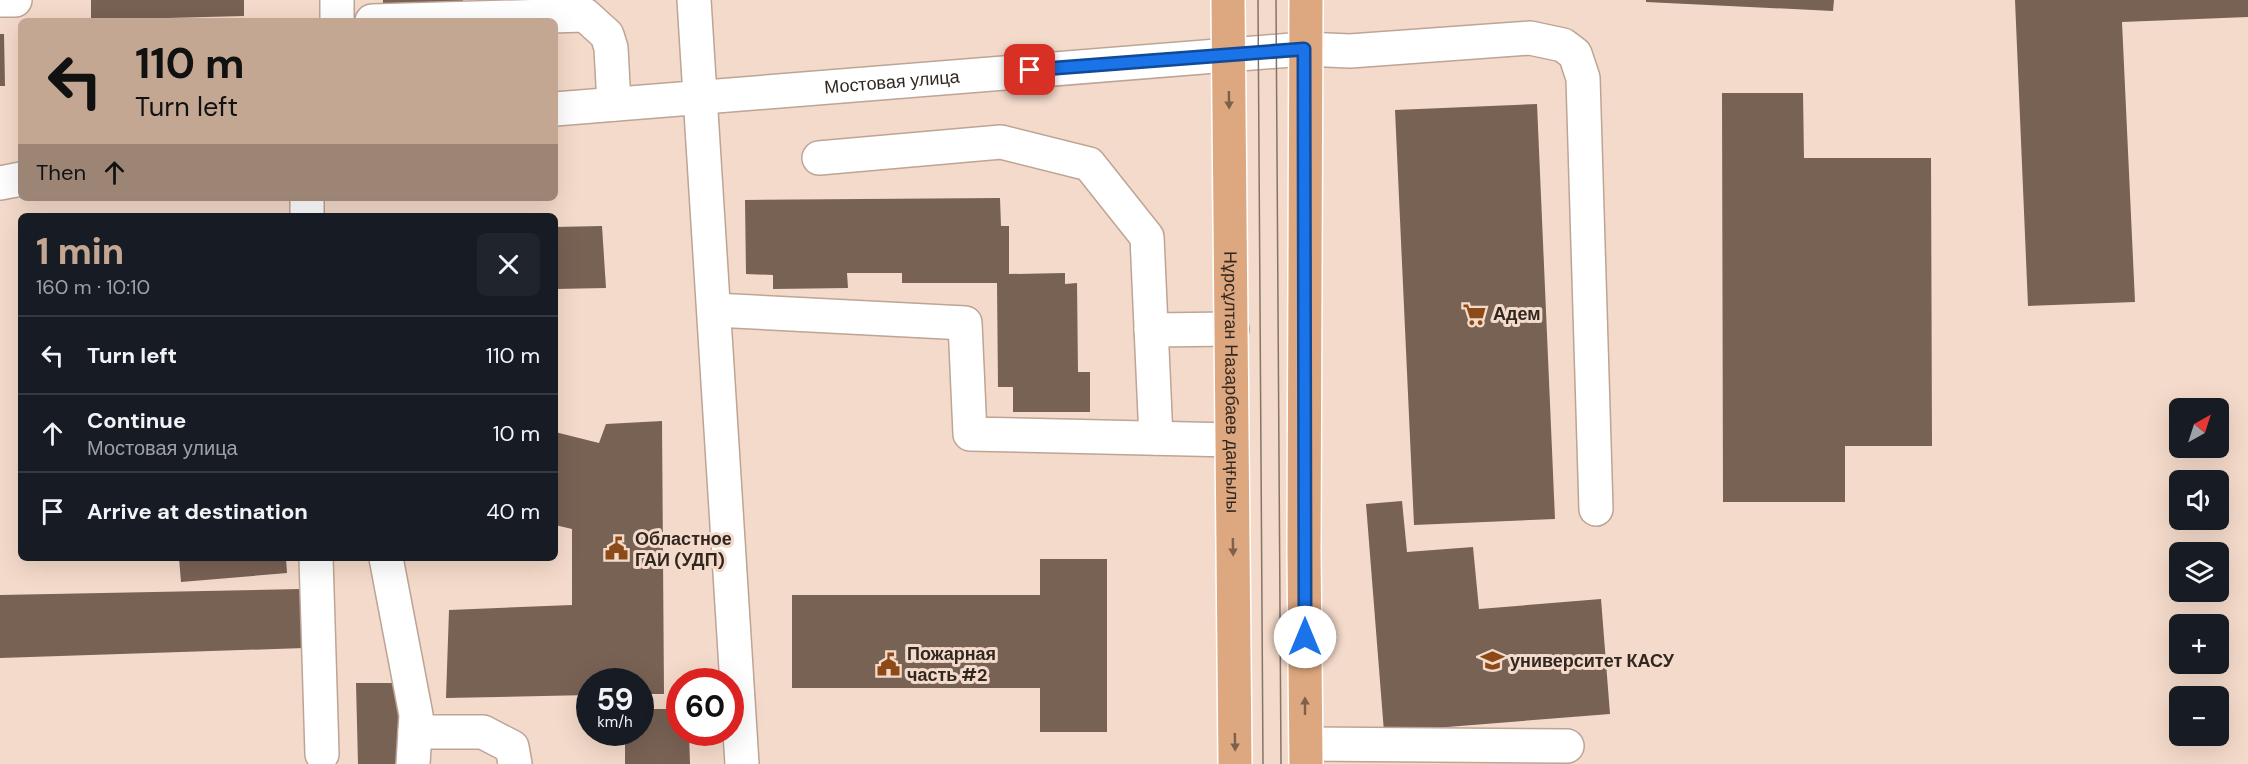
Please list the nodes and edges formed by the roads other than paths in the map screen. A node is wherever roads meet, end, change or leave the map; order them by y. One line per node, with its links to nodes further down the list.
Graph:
1 (0, 0): 2 (street)
2 (15, 0)
3 (337, 0): 7 (street)
4 (694, 0): 11 (street)
5 (1228, 0): 10 (main road, Нұрсұлтан Назарбаев даңғылы)
6 (1306, 0): 9 (main road)
7 (337, 18)
8 (478, 18): 12 (street)
9 (1304, 49): 10 (street, Мостовая улица); 22 (street, Мостовая улица); 28 (main road, one-way to 9)
10 (1229, 56): 11 (street, Мостовая улица); 18 (main road, Нұрсұлтан Назарбаев даңғылы, one-way to 18)
11 (701, 97): 12 (street, Мостовая улица); 17 (street)
12 (614, 104): 13 (street, Мостовая улица)
13 (558, 109)
14 (819, 158): 19 (street)
15 (18, 180): 16 (street)
16 (0, 183)
17 (714, 310): 20 (street); 31 (street)
18 (1232, 329): 19 (street); 21 (main road, Нұрсұлтан Назарбаев даңғылы)
19 (1151, 330): 20 (street)
20 (1156, 438): 21 (street)
21 (1232, 440): 32 (main road, Нұрсұлтан Назарбаев даңғылы, one-way to 32)
22 (1596, 509)
23 (316, 561): 27 (street)
24 (387, 561): 26 (street)
25 (1566, 746): 29 (street)
26 (414, 748): 30 (street)
27 (322, 754)
28 (1306, 754): 29 (street)
29 (1439, 754)
30 (515, 764)
31 (742, 764)
32 (1235, 764)

